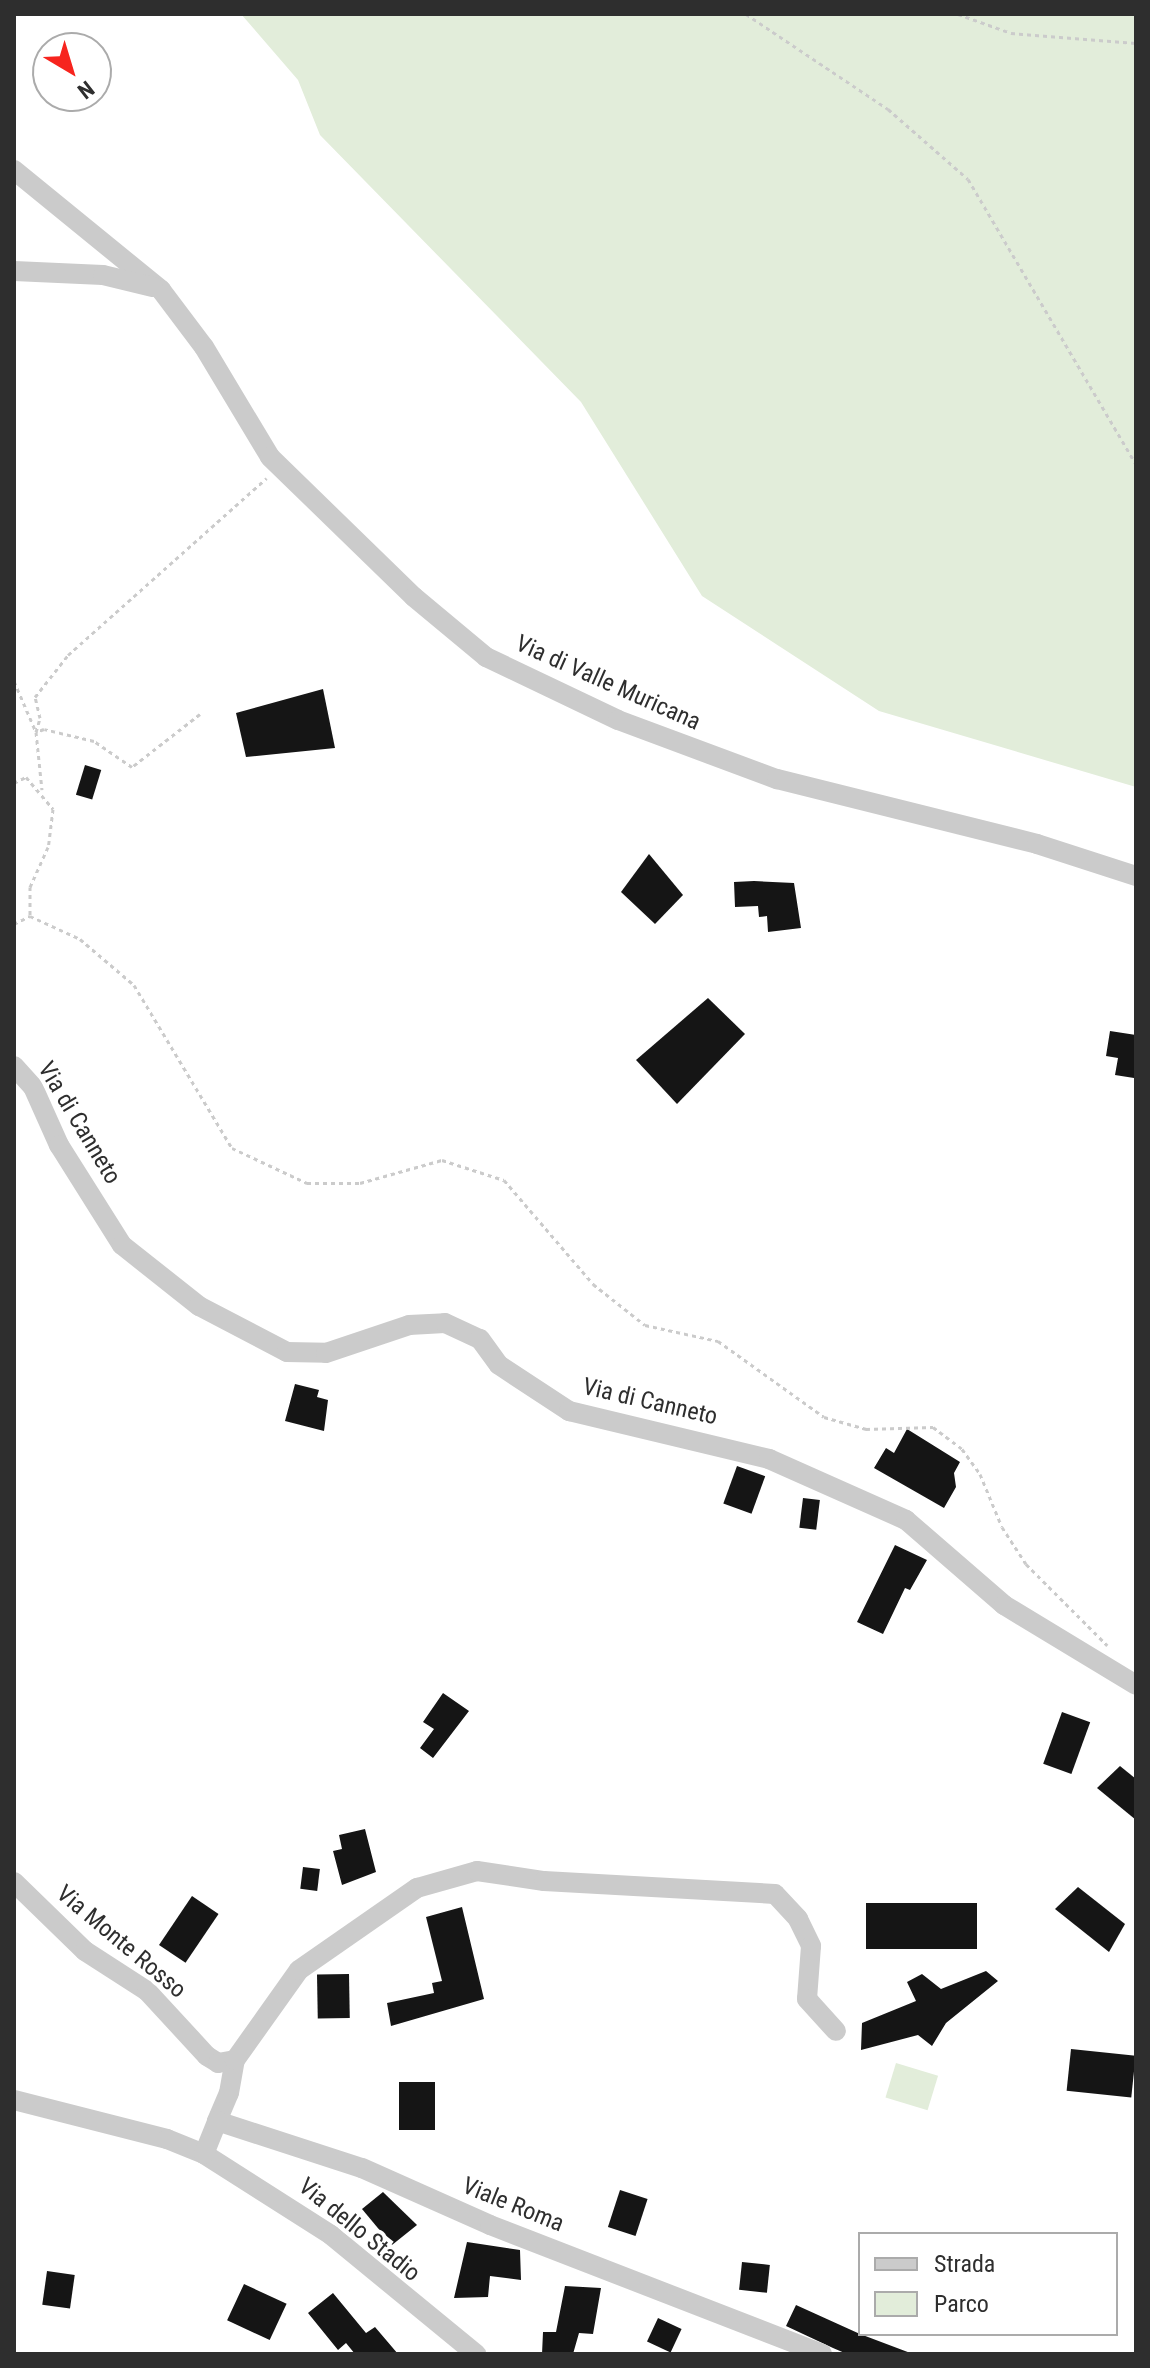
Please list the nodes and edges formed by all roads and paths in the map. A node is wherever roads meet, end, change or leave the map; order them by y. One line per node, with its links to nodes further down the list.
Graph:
1 (746, 14): 7 (path)
2 (958, 14): 3 (path)
3 (1136, 43)
4 (14, 170): 6 (street, Via di Valle Muricana)
5 (14, 271): 6 (street)
6 (161, 290): 8 (street, Via di Valle Muricana)
7 (1136, 464)
8 (279, 468): 11 (path); 14 (street, Via di Valle Muricana)
9 (14, 681): 11 (path)
10 (200, 714): 11 (path)
11 (36, 732): 13 (path)
12 (14, 783): 13 (path)
13 (42, 790): 15 (path)
14 (1136, 876)
15 (30, 916): 16 (path); 18 (path)
16 (14, 924)
17 (14, 1066): 19 (street, Via di Canneto)
18 (1112, 1651)
19 (1136, 1685)
20 (14, 1882): 22 (street, Via Monte Rosso)
21 (836, 2031): 22 (street)
22 (235, 2060): 24 (street)
23 (14, 2100): 25 (street, Via dello Stadio)
24 (217, 2121): 25 (street); 27 (street, Viale Roma)
25 (204, 2154): 26 (street, Via dello Stadio)
26 (476, 2354)
27 (822, 2354)

